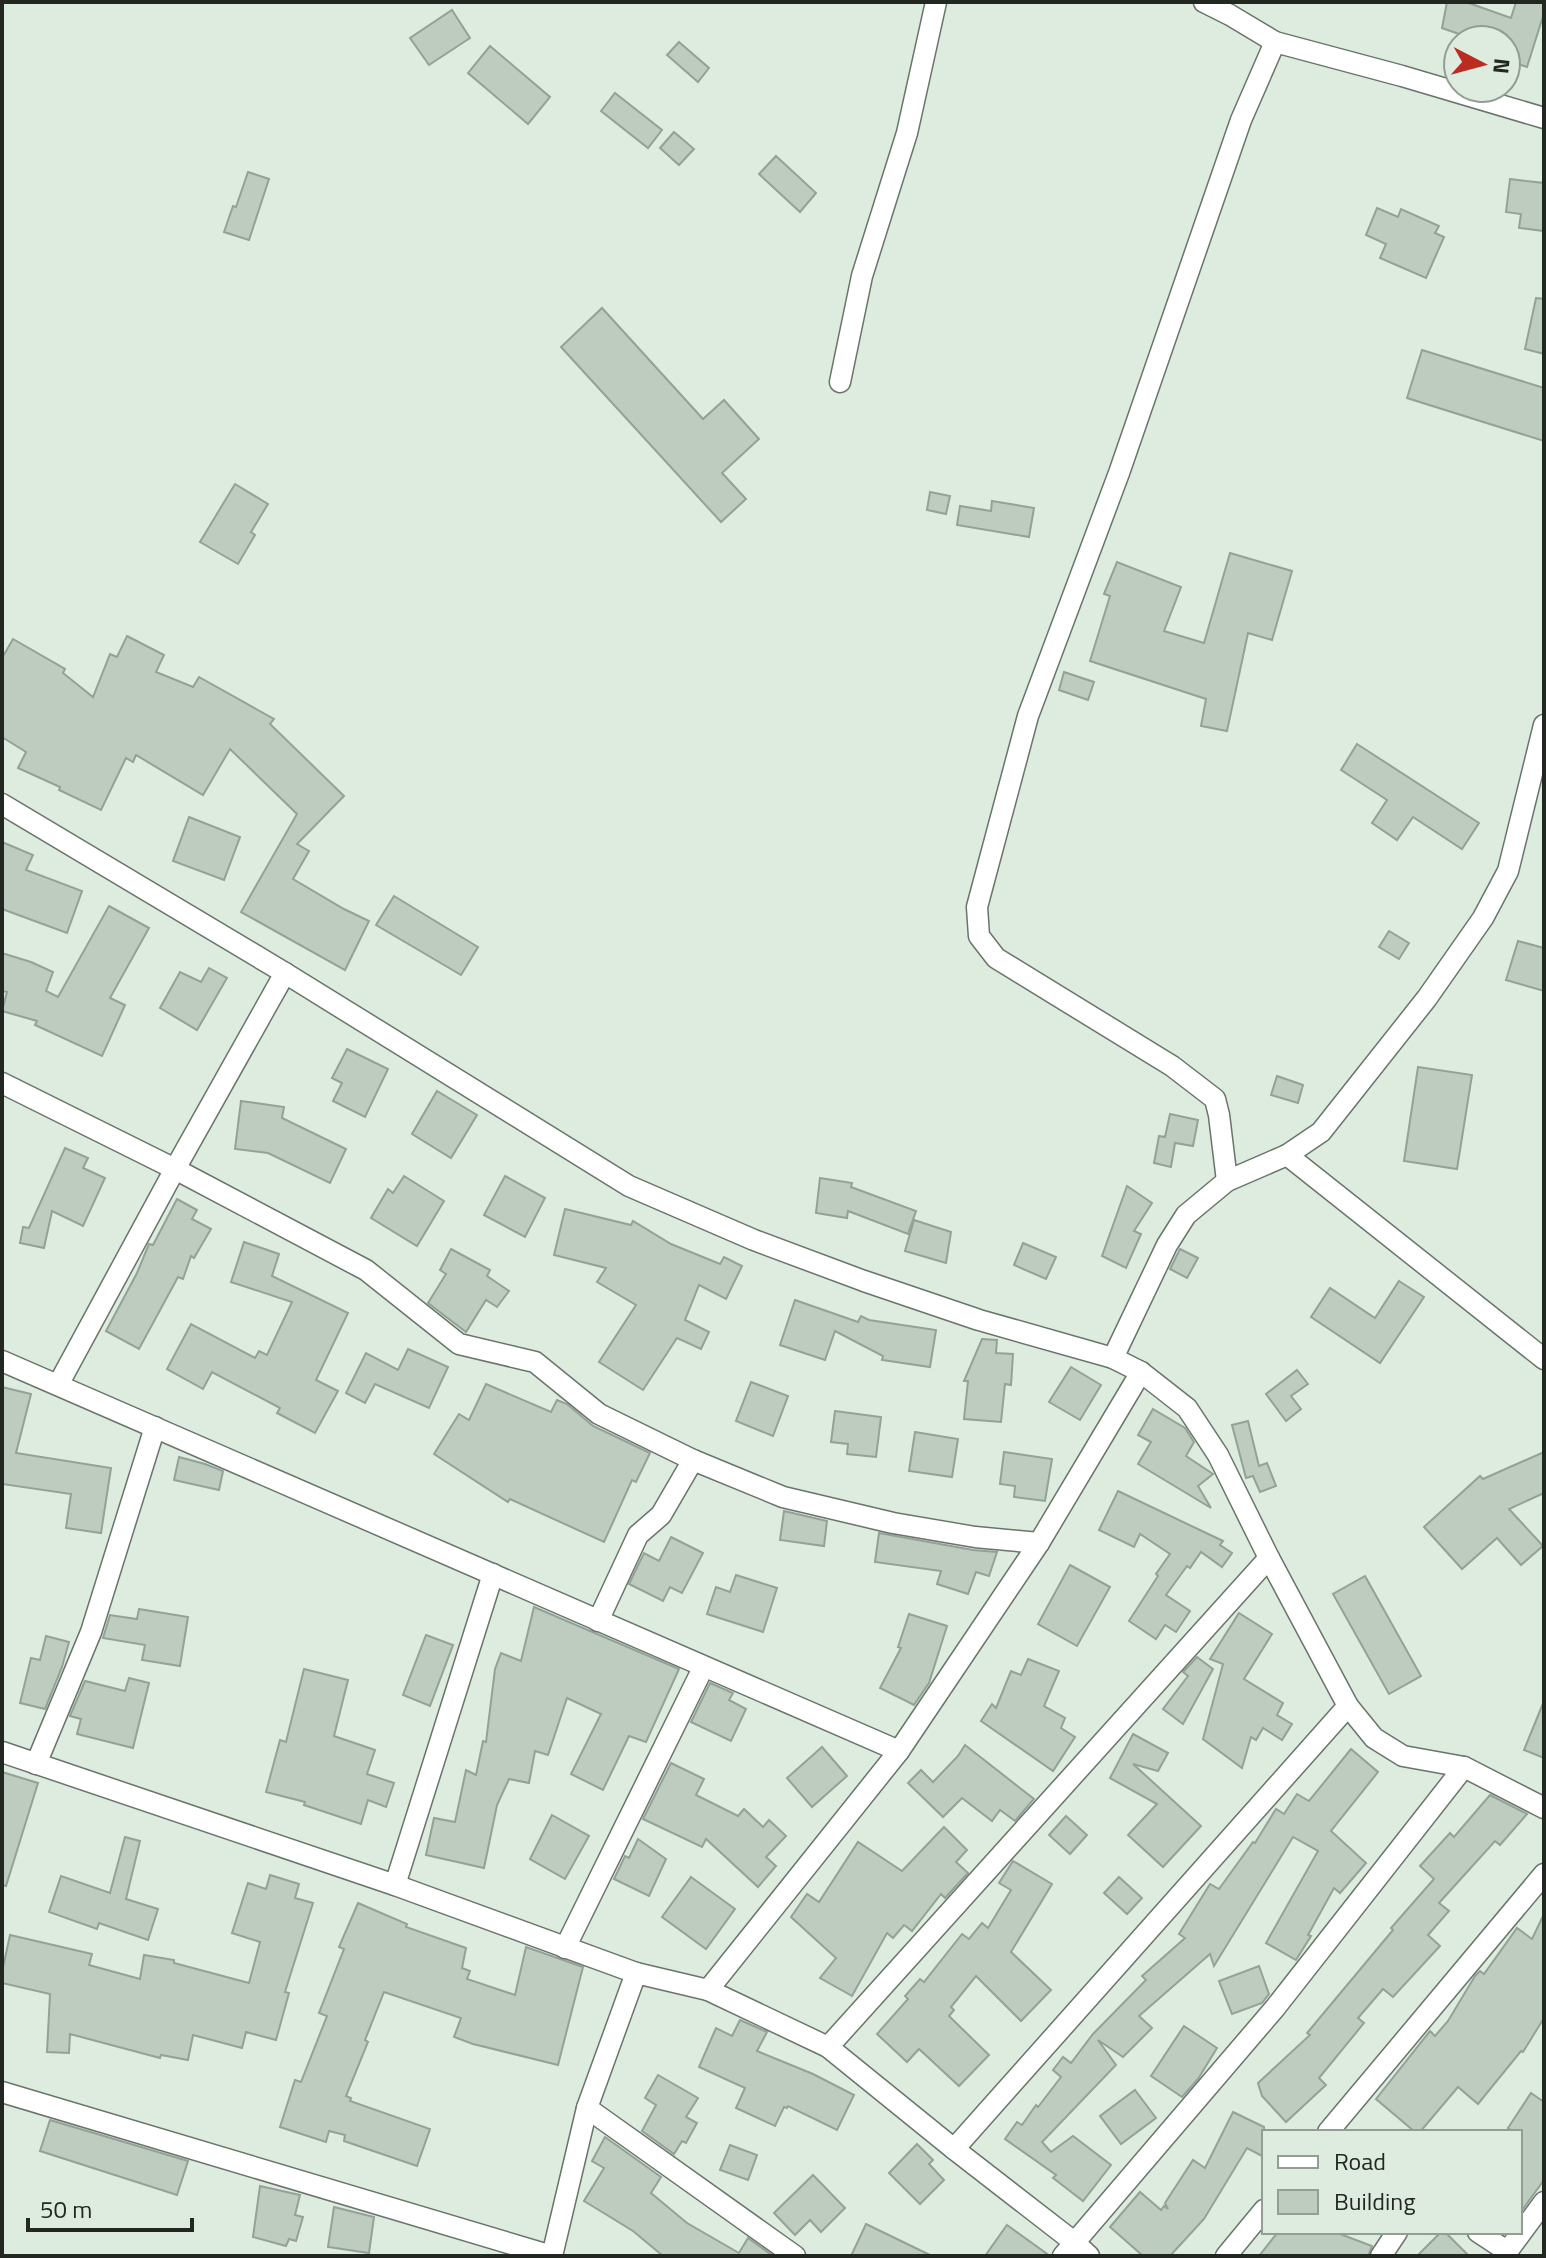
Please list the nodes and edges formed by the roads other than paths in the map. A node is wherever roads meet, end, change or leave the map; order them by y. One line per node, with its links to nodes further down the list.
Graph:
1 (936, 2): 5 (street)
2 (1204, 2): 3 (street)
3 (1275, 42): 4 (street); 12 (street)
4 (1544, 118)
5 (840, 382)
6 (1544, 725): 10 (street)
7 (2, 804): 8 (street)
8 (285, 973): 11 (street); 13 (street)
9 (2, 1083): 11 (street)
10 (1287, 1155): 12 (street); 14 (street)
11 (175, 1169): 17 (street); 19 (street)
12 (1227, 1181): 13 (street)
13 (1113, 1358): 16 (street)
14 (1544, 1359)
15 (2, 1361): 17 (street)
16 (1141, 1372): 20 (street); 21 (street)
17 (58, 1385): 18 (street)
18 (155, 1427): 22 (street); 28 (street)
19 (693, 1460): 20 (street); 23 (street)
20 (1039, 1543): 26 (street)
21 (1269, 1558): 25 (street); 36 (street)
22 (493, 1574): 23 (street); 32 (street)
23 (598, 1621): 24 (street)
24 (703, 1668): 26 (street); 33 (street)
25 (1348, 1706): 29 (street); 40 (street)
26 (899, 1751): 35 (street)
27 (2, 1752): 28 (street)
28 (36, 1764): 32 (street)
29 (1464, 1767): 30 (street); 47 (street)
30 (1544, 1808)
31 (1544, 1874): 39 (street)
32 (395, 1885): 33 (street)
33 (565, 1948): 34 (street)
34 (636, 1973): 35 (street); 38 (street)
35 (708, 1990): 36 (street)
36 (828, 2047): 40 (street)
37 (2, 2092): 49 (street)
38 (587, 2108): 49 (street); 50 (street)
39 (1337, 2129)
40 (954, 2149): 47 (street)
41 (1544, 2202): 43 (street)
42 (1262, 2212): 51 (street)
43 (1522, 2232)
44 (1396, 2234): 52 (street)
45 (1481, 2234): 48 (street)
46 (1521, 2234): 48 (street)
47 (1076, 2251)
48 (1506, 2254)
49 (552, 2256)
50 (795, 2256)
51 (1226, 2256)
52 (1381, 2256)

